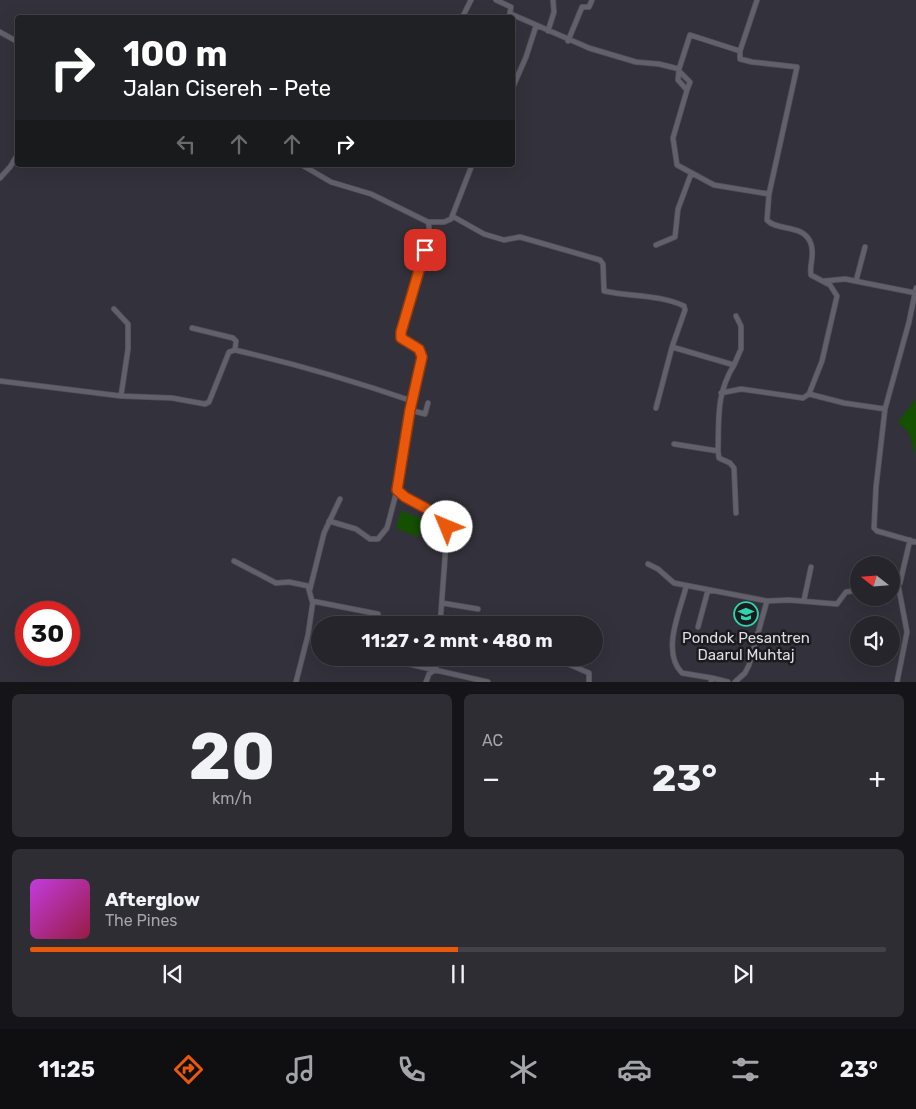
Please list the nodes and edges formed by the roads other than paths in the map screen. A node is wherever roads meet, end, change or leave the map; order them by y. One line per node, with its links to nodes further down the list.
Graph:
1 (471, 0): 6 (street)
2 (496, 0): 7 (street)
3 (552, 0): 10 (street)
4 (592, 0): 13 (street)
5 (757, 0): 14 (street)
6 (464, 15)
7 (510, 15)
8 (515, 18): 9 (street)
9 (536, 26): 10 (street); 16 (street)
10 (548, 30): 13 (street)
11 (0, 32): 12 (street)
12 (15, 40)
13 (568, 41): 15 (street)
14 (740, 51): 15 (street); 23 (street)
15 (679, 70): 17 (street); 17 (street)
16 (515, 82)
17 (687, 90): 21 (street)
18 (15, 159): 22 (street)
19 (305, 167): 25 (street)
20 (471, 167): 24 (street)
21 (692, 174): 23 (street); 26 (street)
22 (0, 178)
23 (769, 194): 29 (street)
24 (452, 216): 25 (street); 34 (street)
25 (428, 222): 41 (street)
26 (656, 245)
27 (865, 247): 28 (street)
28 (856, 281): 29 (street); 30 (street)
29 (822, 282): 39 (street)
30 (916, 291): 44 (street)
31 (114, 309): 40 (street)
32 (736, 316): 36 (street)
33 (192, 328): 35 (street)
34 (672, 347): 36 (street); 43 (street)
35 (235, 350): 40 (street); 41 (street)
36 (734, 365): 38 (street)
37 (0, 381): 40 (street)
38 (721, 392): 39 (street); 47 (street)
39 (809, 394): 44 (street)
40 (121, 396)
41 (412, 401): 45 (street)
42 (428, 403): 45 (street)
43 (656, 408)
44 (885, 409): 52 (street)
45 (410, 410): 48 (street)
46 (674, 444): 47 (street)
47 (718, 451): 50 (street)
48 (397, 490): 51 (street); 66 (street)
49 (340, 499): 51 (street)
50 (736, 513)
51 (329, 520): 59 (street)
52 (910, 540): 53 (street); 57 (street)
53 (916, 542)
54 (234, 560): 59 (street)
55 (648, 564): 58 (street)
56 (811, 567): 63 (street)
57 (900, 583)
58 (686, 587): 60 (street); 74 (street)
59 (310, 589): 64 (street)
60 (708, 590): 65 (street); 70 (street)
61 (850, 591): 63 (street)
62 (900, 595): 81 (street)
63 (804, 600): 65 (street)
64 (313, 601): 68 (street); 75 (street)
65 (767, 602): 80 (street)
66 (442, 603): 67 (street); 69 (street)
67 (478, 609)
68 (378, 616)
69 (441, 616)
70 (698, 627)
71 (425, 666): 73 (street)
72 (573, 666): 78 (street)
73 (436, 668): 76 (street); 77 (street)
74 (712, 680): 79 (street)
75 (296, 682)
76 (426, 682)
77 (488, 682)
78 (589, 682)
79 (728, 682)
80 (735, 682)
81 (897, 682)

